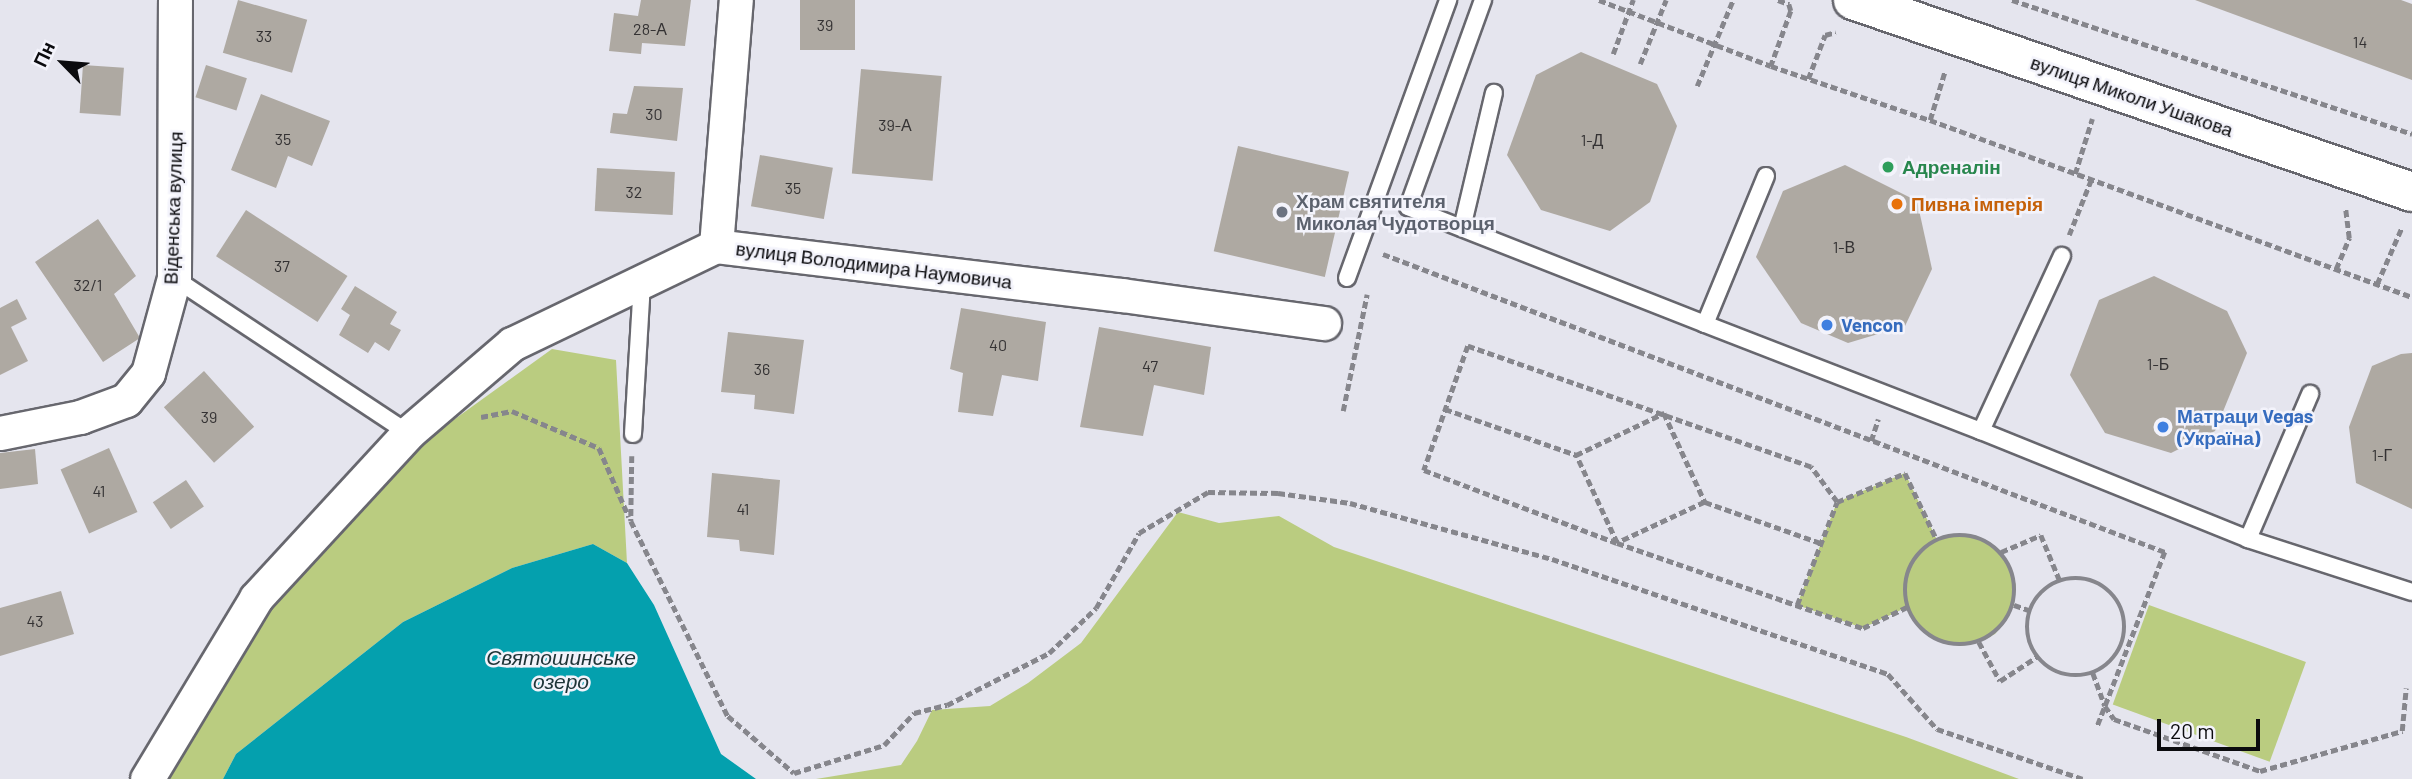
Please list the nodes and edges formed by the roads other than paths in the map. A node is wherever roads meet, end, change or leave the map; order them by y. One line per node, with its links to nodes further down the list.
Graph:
1 (175, 0): 12 (street, Віденська вулиця)
2 (736, 0): 10 (street)
3 (1448, 0): 13 (lane)
4 (1483, 0): 9 (lane)
5 (1853, 0): 8 (street, вулиця Миколи Ушакова)
6 (1494, 93): 9 (lane)
7 (1766, 176): 16 (lane)
8 (2412, 192)
9 (1462, 228): 16 (lane)
10 (716, 246): 14 (street, вулиця Володимира Наумовича); 15 (street, вулиця Володимира Наумовича)
11 (2062, 256): 18 (lane)
12 (174, 278): 19 (street, Віденська вулиця); 20 (lane)
13 (1347, 278)
14 (642, 281): 20 (street, вулиця Володимира Наумовича); 21 (lane)
15 (1324, 323)
16 (1705, 324): 18 (lane)
17 (2310, 394): 22 (lane)
18 (1981, 430): 22 (lane)
19 (0, 433)
20 (408, 433): 24 (street, вулиця Володимира Наумовича)
21 (632, 434)
22 (2248, 539): 23 (lane)
23 (2412, 592)
24 (147, 779)

